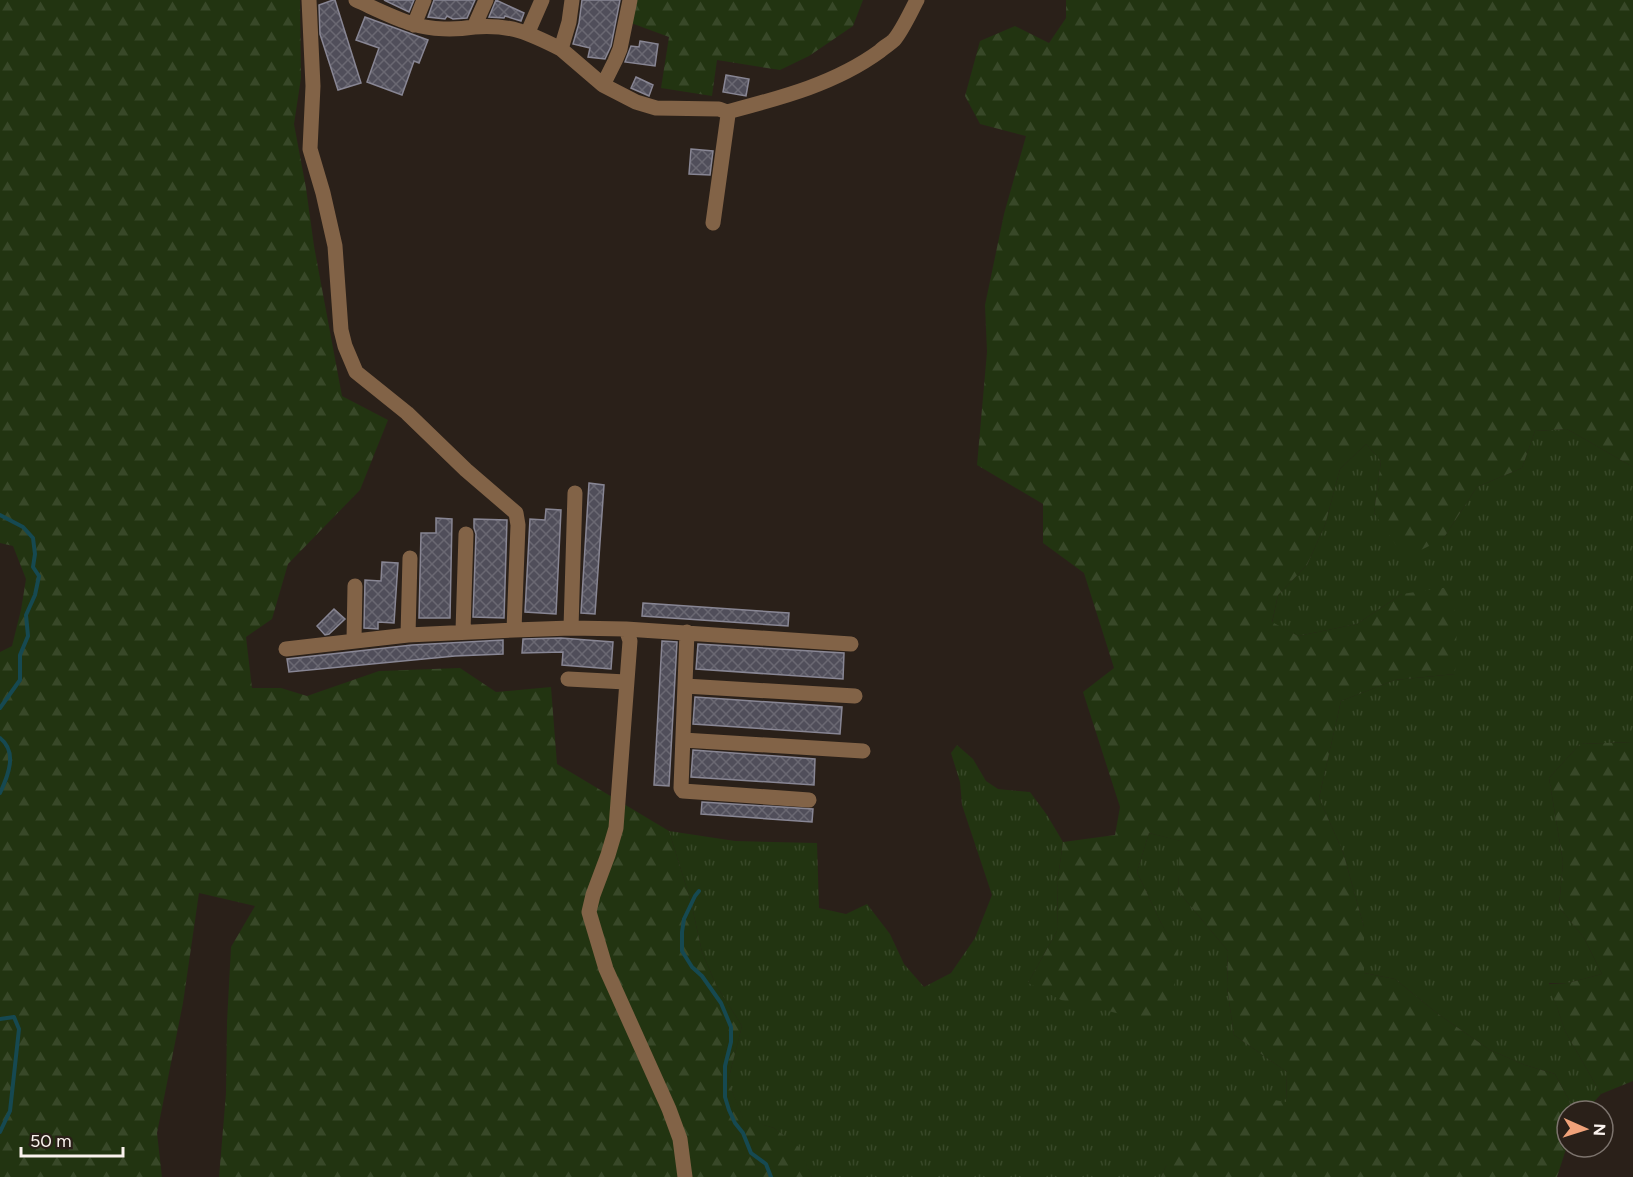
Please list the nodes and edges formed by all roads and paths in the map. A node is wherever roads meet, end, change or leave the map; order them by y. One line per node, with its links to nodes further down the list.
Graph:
1 (309, 0): 22 (street)
2 (356, 0): 9 (street)
3 (424, 0): 9 (street)
4 (486, 0): 10 (street)
5 (542, 0): 11 (street)
6 (572, 0): 12 (street)
7 (630, 0): 13 (street)
8 (917, 0): 14 (street)
9 (414, 25): 10 (street)
10 (474, 27): 11 (street)
11 (528, 32): 12 (street)
12 (561, 49): 13 (street)
13 (603, 85): 14 (street)
14 (727, 112): 15 (street)
15 (713, 223)
16 (576, 494): 20 (street)
17 (466, 534): 23 (street)
18 (410, 558): 25 (street)
19 (355, 586): 26 (street)
20 (570, 627): 21 (street); 22 (street)
21 (626, 629): 24 (street); 30 (street)
22 (514, 630): 23 (street)
23 (464, 631): 25 (street)
24 (687, 633): 27 (street); 31 (street)
25 (408, 635): 26 (street)
26 (354, 640): 28 (street)
27 (851, 645)
28 (286, 649)
29 (568, 680): 30 (street)
30 (626, 682): 36 (street)
31 (685, 686): 32 (street); 33 (street)
32 (855, 696)
33 (683, 740): 34 (street); 35 (street)
34 (862, 750)
35 (809, 800)
36 (685, 1177)

